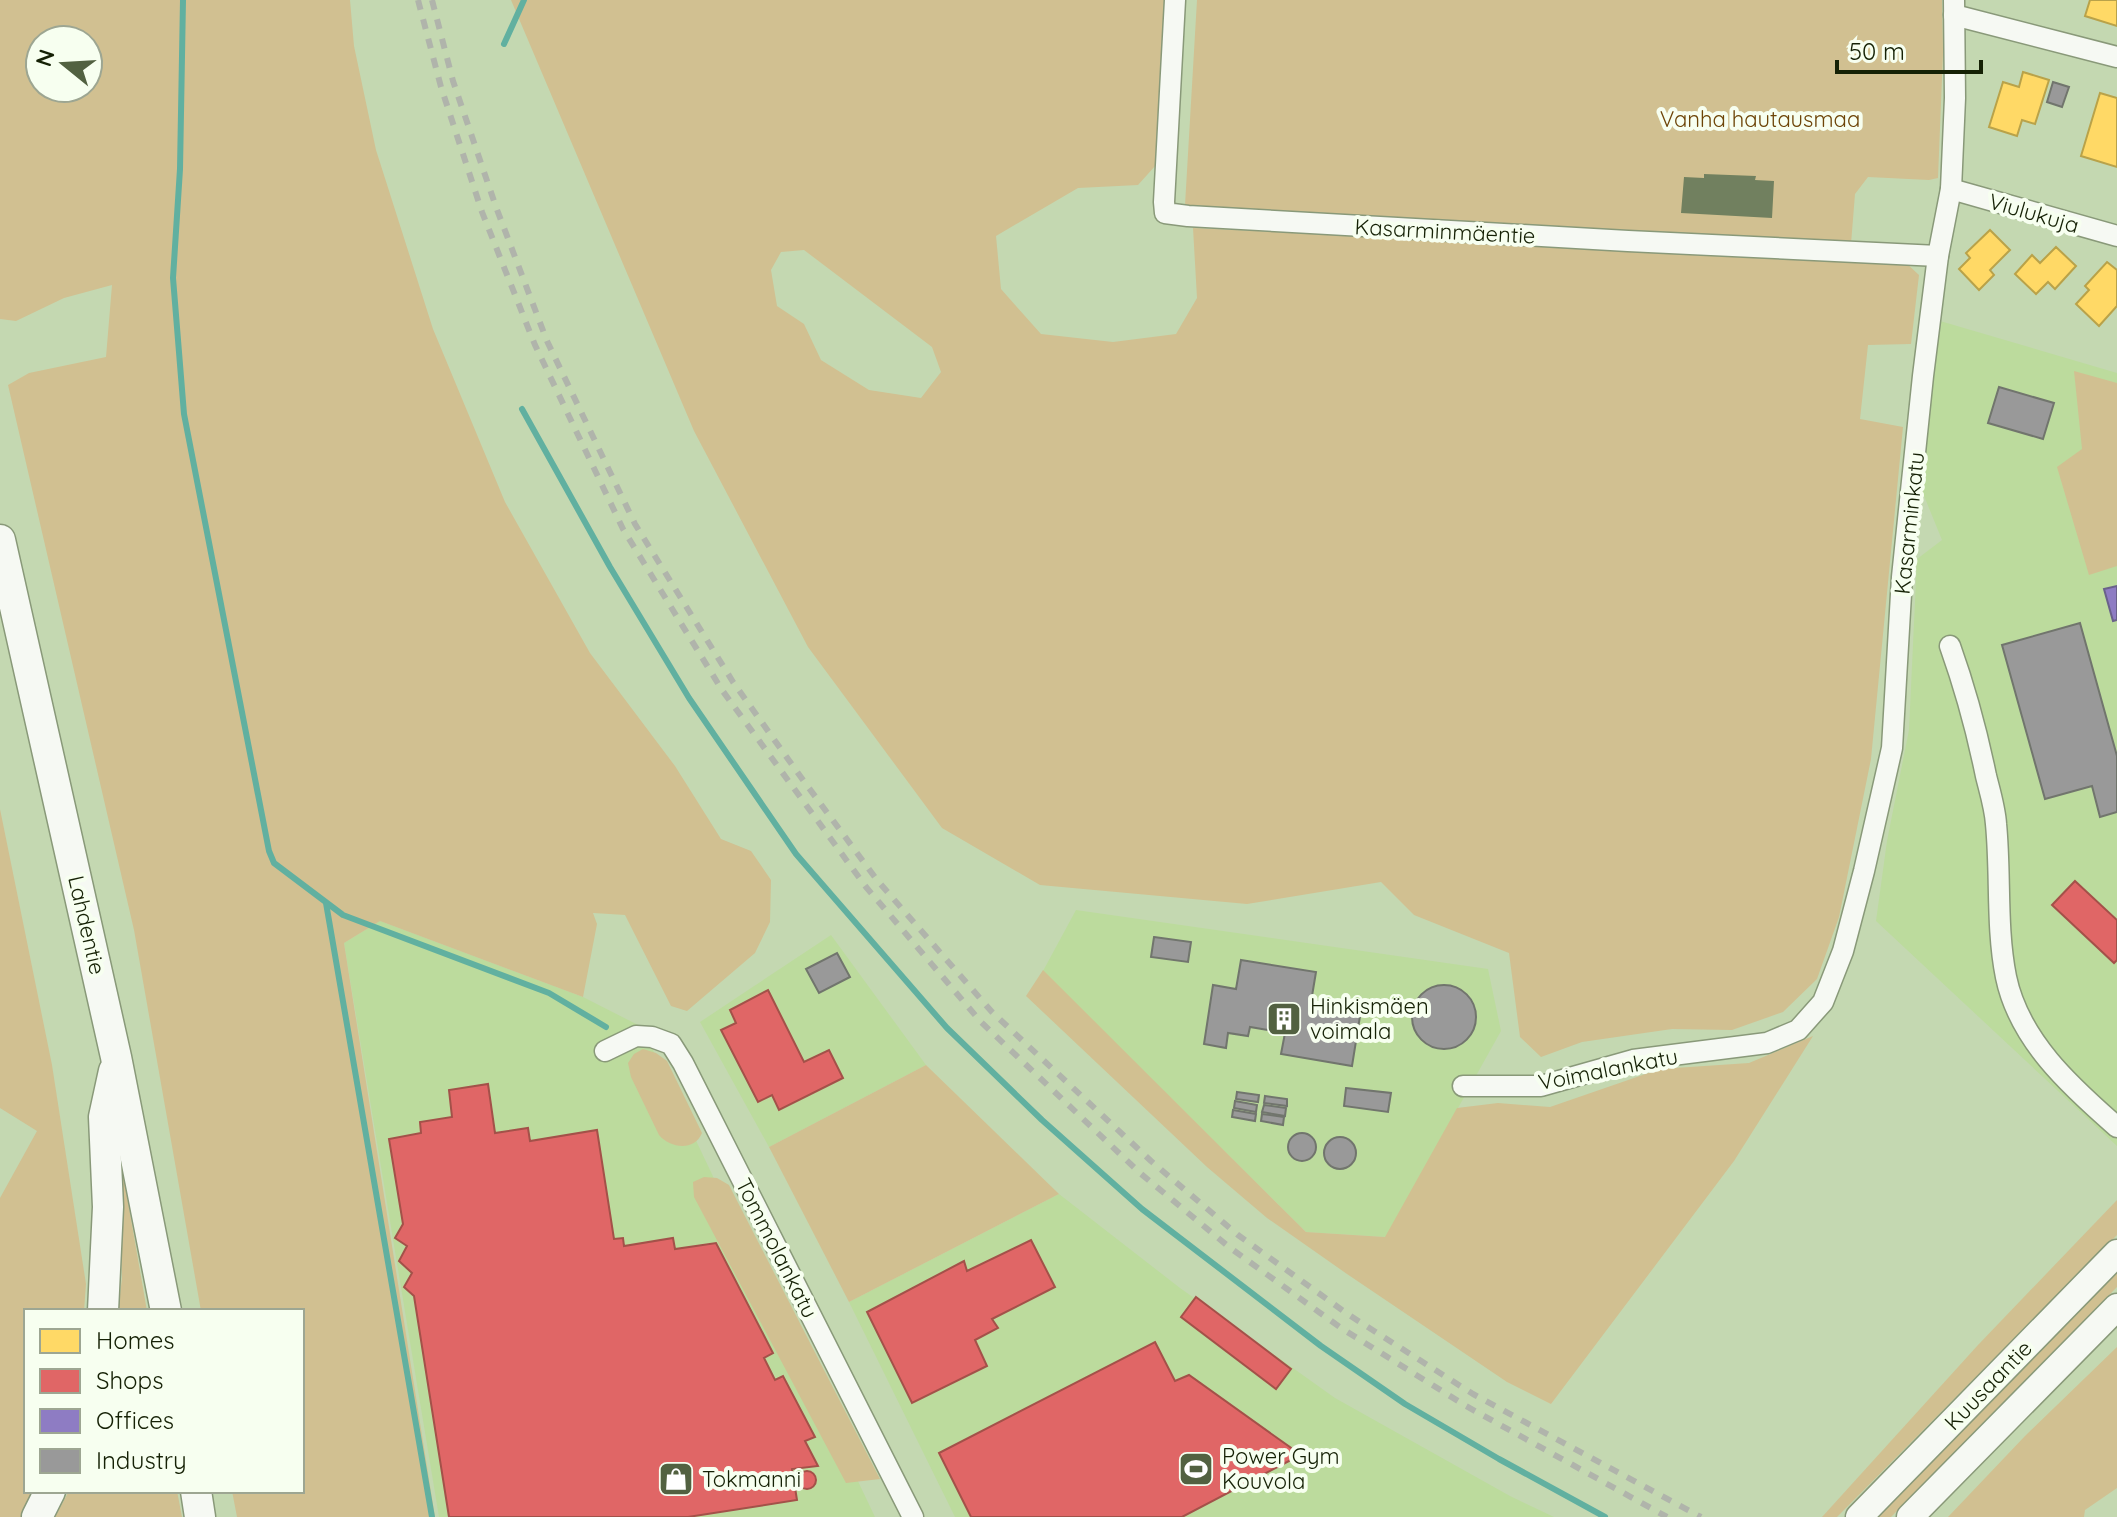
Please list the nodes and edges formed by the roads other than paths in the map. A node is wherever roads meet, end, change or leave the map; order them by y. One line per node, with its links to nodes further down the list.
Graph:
1 (1175, 0): 6 (street, Kasarminmäentie)
2 (1954, 8): 3 (street); 4 (street, Kasarminkatu)
3 (2117, 57)
4 (1951, 189): 5 (street, Viulukuja); 6 (street, Kasarminkatu)
5 (2117, 236)
6 (1938, 256): 9 (street, Kasarminkatu)
7 (0, 540): 11 (highway, Lahdentie)
8 (1950, 646): 13 (street)
9 (1798, 1030): 12 (street, Voimalankatu)
10 (605, 1051): 22 (street, Tommolankatu)
11 (116, 1057): 16 (highway); 17 (highway, Lahdentie)
12 (1463, 1086)
13 (2117, 1127)
14 (2117, 1253): 23 (main road, Kuusaantie)
15 (2117, 1307): 24 (main road, Kuusaantie)
16 (103, 1309)
17 (166, 1309)
18 (49, 1493): 20 (highway)
19 (196, 1493): 21 (highway)
20 (37, 1517)
21 (200, 1517)
22 (913, 1517)
23 (1859, 1517)
24 (1910, 1517)

